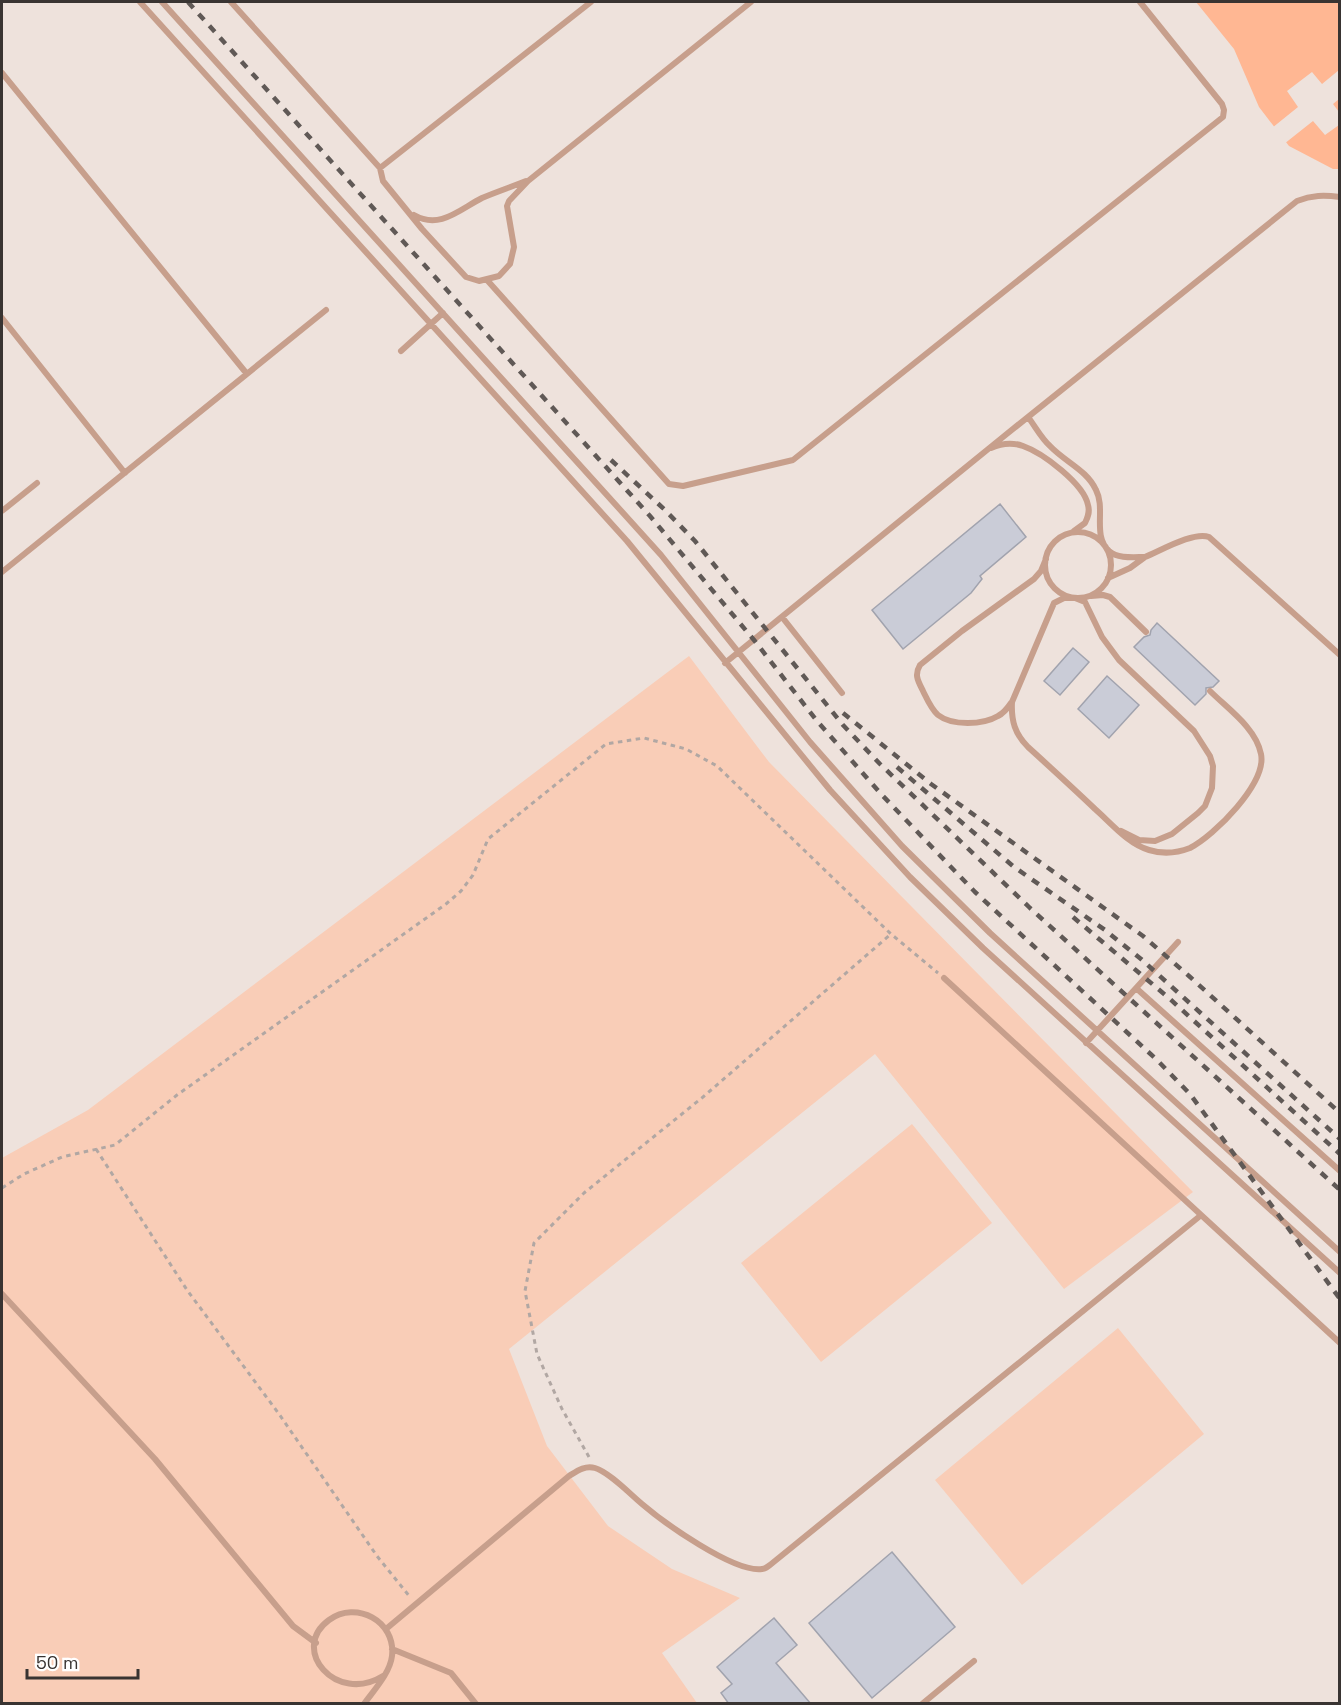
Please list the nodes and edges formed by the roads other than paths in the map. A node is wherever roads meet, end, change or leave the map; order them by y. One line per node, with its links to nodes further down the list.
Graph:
1 (140, 2): 16 (lane)
2 (162, 2): 14 (lane)
3 (231, 2): 8 (lane)
4 (591, 2): 8 (lane)
5 (751, 2): 9 (lane)
6 (1140, 2): 12 (lane)
7 (2, 73): 18 (lane)
8 (380, 168): 11 (lane)
9 (528, 181): 11 (lane); 12 (lane)
10 (1340, 197): 19 (lane)
11 (411, 213): 12 (lane)
12 (487, 280)
13 (326, 310): 18 (lane)
14 (443, 313): 16 (lane); 34 (lane)
15 (2, 318): 21 (lane)
16 (430, 324): 17 (lane); 36 (lane)
17 (401, 351)
18 (247, 374): 21 (lane)
19 (1028, 417): 20 (lane); 25 (lane)
20 (983, 453): 24 (lane); 32 (lane)
21 (125, 472): 28 (lane)
22 (37, 483): 23 (lane)
23 (2, 511)
24 (1066, 534): 25 (lane); 27 (lane)
25 (1106, 548): 26 (lane); 29 (lane)
26 (1145, 557): 29 (lane); 35 (lane)
27 (1046, 559): 31 (lane); 39 (lane)
28 (2, 572)
29 (1108, 578): 30 (lane)
30 (1085, 597): 31 (lane); 33 (lane)
31 (1075, 598): 39 (lane); 40 (lane)
32 (783, 617): 34 (lane); 38 (lane)
33 (1146, 632)
34 (738, 652): 36 (lane); 44 (lane)
35 (1340, 655)
36 (725, 663): 45 (lane)
37 (1210, 692): 40 (lane)
38 (842, 693)
39 (1012, 702): 40 (lane)
40 (1121, 831)
41 (1178, 942): 43 (lane)
42 (944, 978): 47 (lane)
43 (1136, 988): 44 (lane); 46 (lane)
44 (1097, 1030): 45 (lane); 48 (lane)
45 (1086, 1043): 49 (lane)
46 (1340, 1171)
47 (1200, 1216): 51 (lane); 52 (lane)
48 (1340, 1252)
49 (1340, 1273)
50 (2, 1294): 53 (lane)
51 (1340, 1343)
52 (386, 1629): 53 (lane); 54 (lane)
53 (316, 1643): 56 (lane)
54 (392, 1649): 56 (lane); 58 (lane)
55 (974, 1661): 59 (lane)
56 (382, 1676): 57 (lane)
57 (364, 1704)
58 (476, 1704)
59 (922, 1704)

